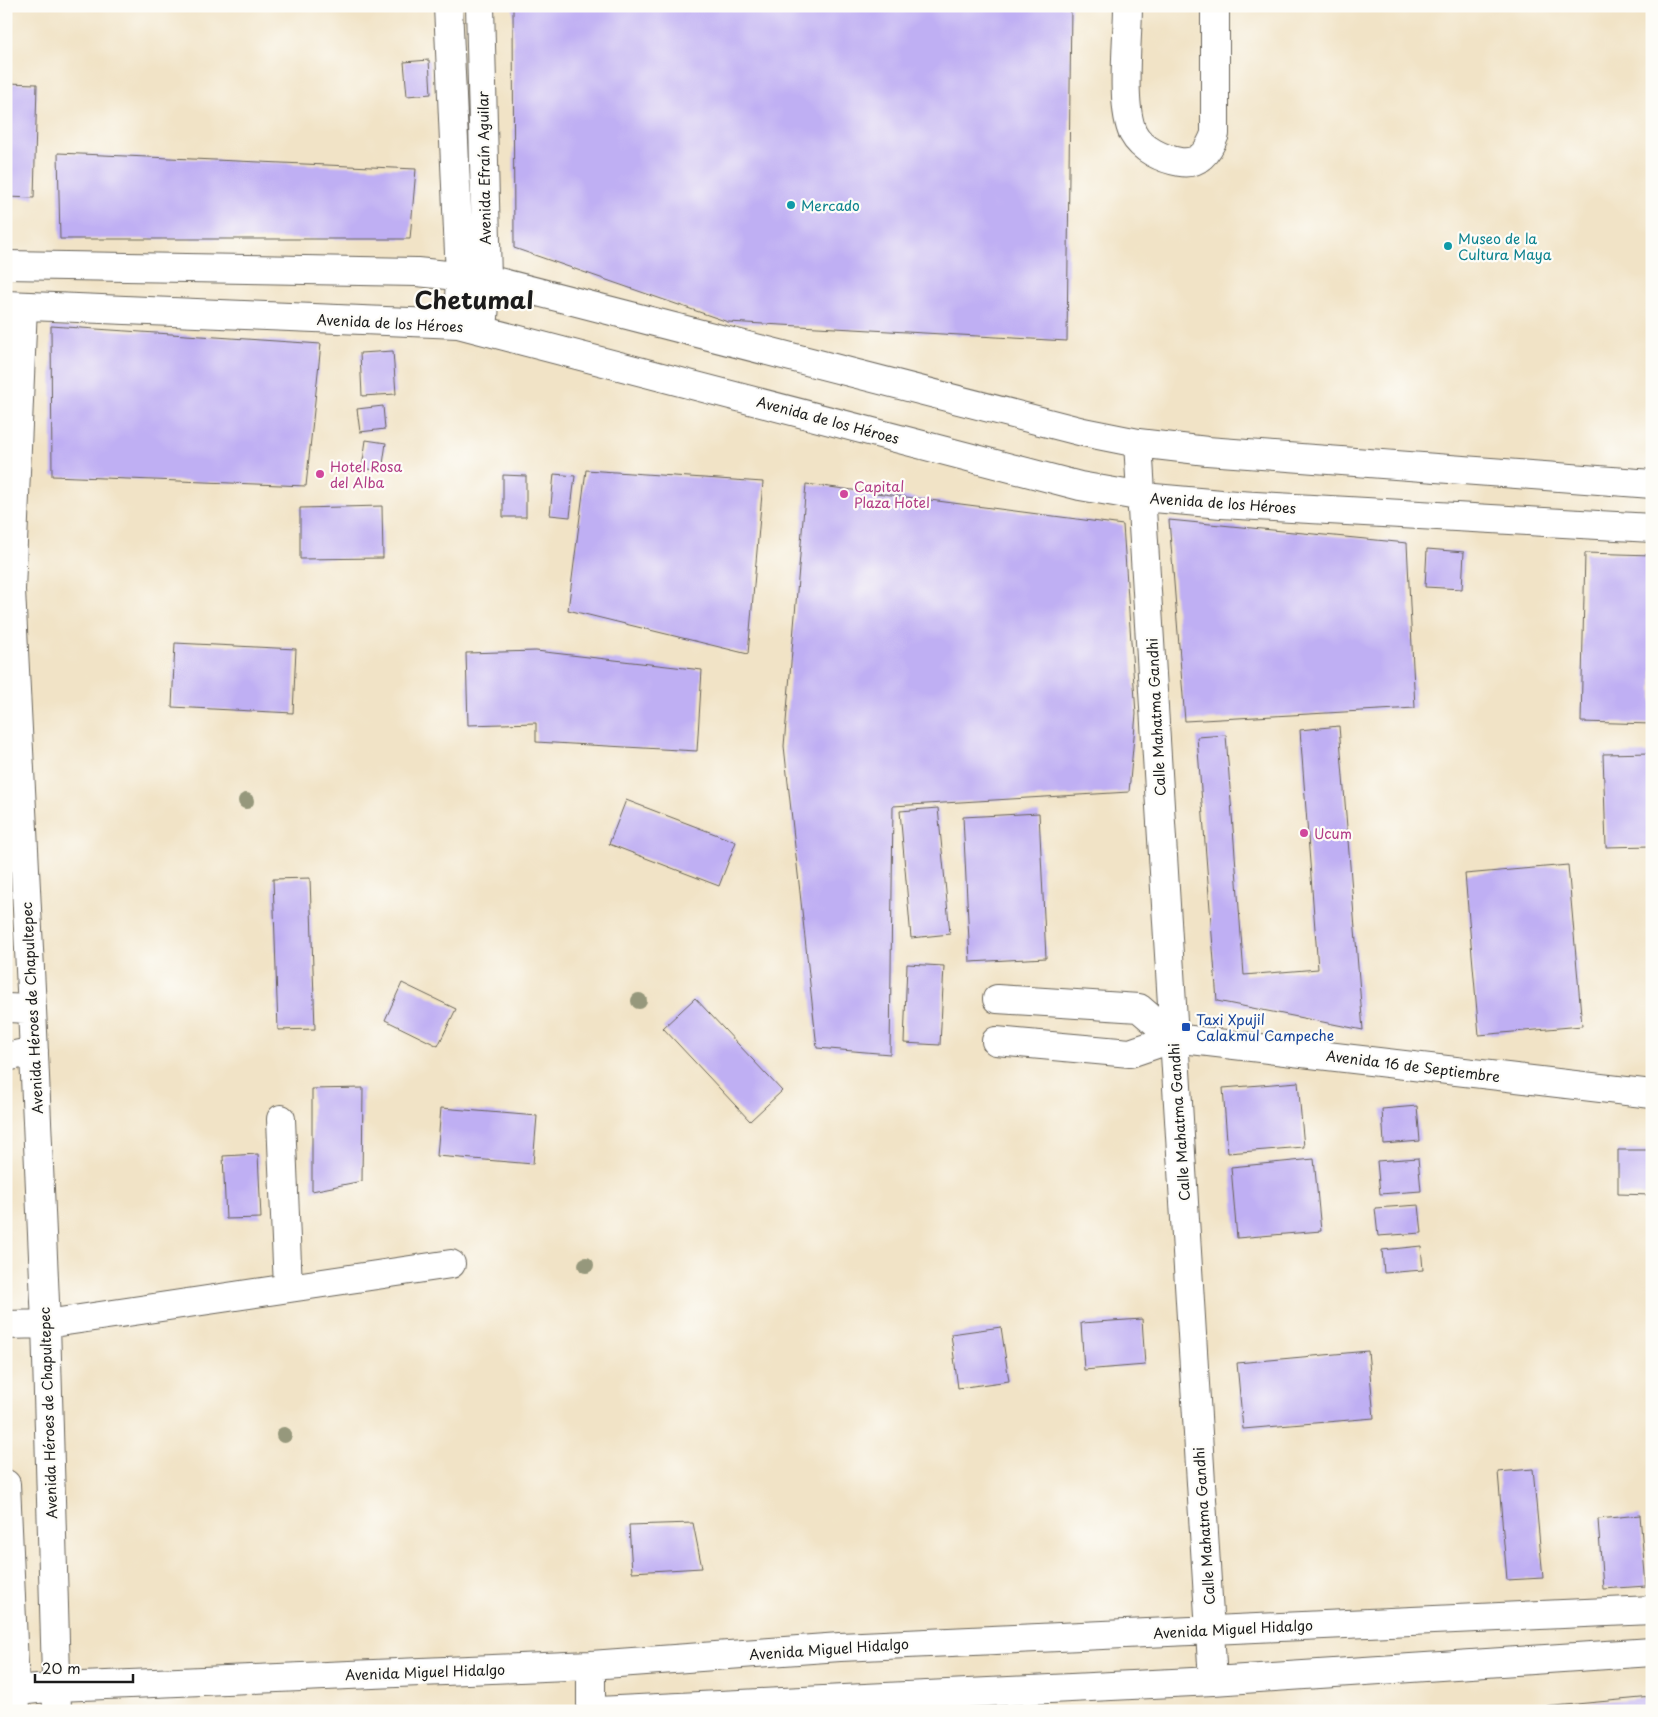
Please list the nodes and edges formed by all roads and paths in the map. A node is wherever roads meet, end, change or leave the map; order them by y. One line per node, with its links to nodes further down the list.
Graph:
1 (448, 6): 6 (street, Avenida Efraín Aguilar)
2 (480, 6): 5 (street, Avenida Efraín Aguilar)
3 (1128, 6): 4 (street)
4 (1215, 6)
5 (483, 102): 6 (street); 9 (street, Avenida Efraín Aguilar)
6 (453, 103): 8 (street, Avenida Efraín Aguilar)
7 (6, 265): 8 (street)
8 (460, 276): 9 (street); 11 (street, Avenida Efraín Aguilar)
9 (487, 279): 11 (street, Avenida Efraín Aguilar); 12 (street)
10 (15, 306): 11 (street, Avenida de los Héroes); 16 (street, Avenida Héroes de Chapultepec)
11 (470, 327): 14 (street, Avenida de los Héroes)
12 (1138, 442): 13 (street); 14 (street, Calle Mahatma Gandhi)
13 (1652, 484)
14 (1143, 497): 15 (street, Avenida de los Héroes); 20 (street, Calle Mahatma Gandhi)
15 (1652, 528)
16 (9, 590): 17 (street, Avenida Héroes de Chapultepec)
17 (10, 626): 19 (street, Avenida Héroes de Chapultepec)
18 (997, 999): 20 (street)
19 (19, 1009): 22 (street, Avenida Héroes de Chapultepec)
20 (1174, 1038): 21 (street); 24 (street, Avenida 16 de Septiembre); 32 (street, Calle Mahatma Gandhi)
21 (996, 1042)
22 (34, 1051): 23 (street); 28 (street, Avenida Héroes de Chapultepec)
23 (6, 1056)
24 (1652, 1094)
25 (281, 1119): 27 (street)
26 (451, 1264): 27 (street)
27 (288, 1288): 28 (street)
28 (46, 1324): 29 (street); 37 (street, Avenida Héroes de Chapultepec)
29 (6, 1325)
30 (6, 1484): 36 (street)
31 (1652, 1610): 32 (street, Avenida Miguel Hidalgo)
32 (1210, 1630): 34 (street, Avenida Miguel Hidalgo); 35 (street, Calle Mahatma Gandhi)
33 (1652, 1652): 35 (street)
34 (591, 1665): 37 (street, Avenida Miguel Hidalgo); 38 (street)
35 (1213, 1681): 39 (street)
36 (13, 1698): 37 (street, Avenida Miguel Hidalgo)
37 (57, 1699)
38 (591, 1711)
39 (598, 1711)

